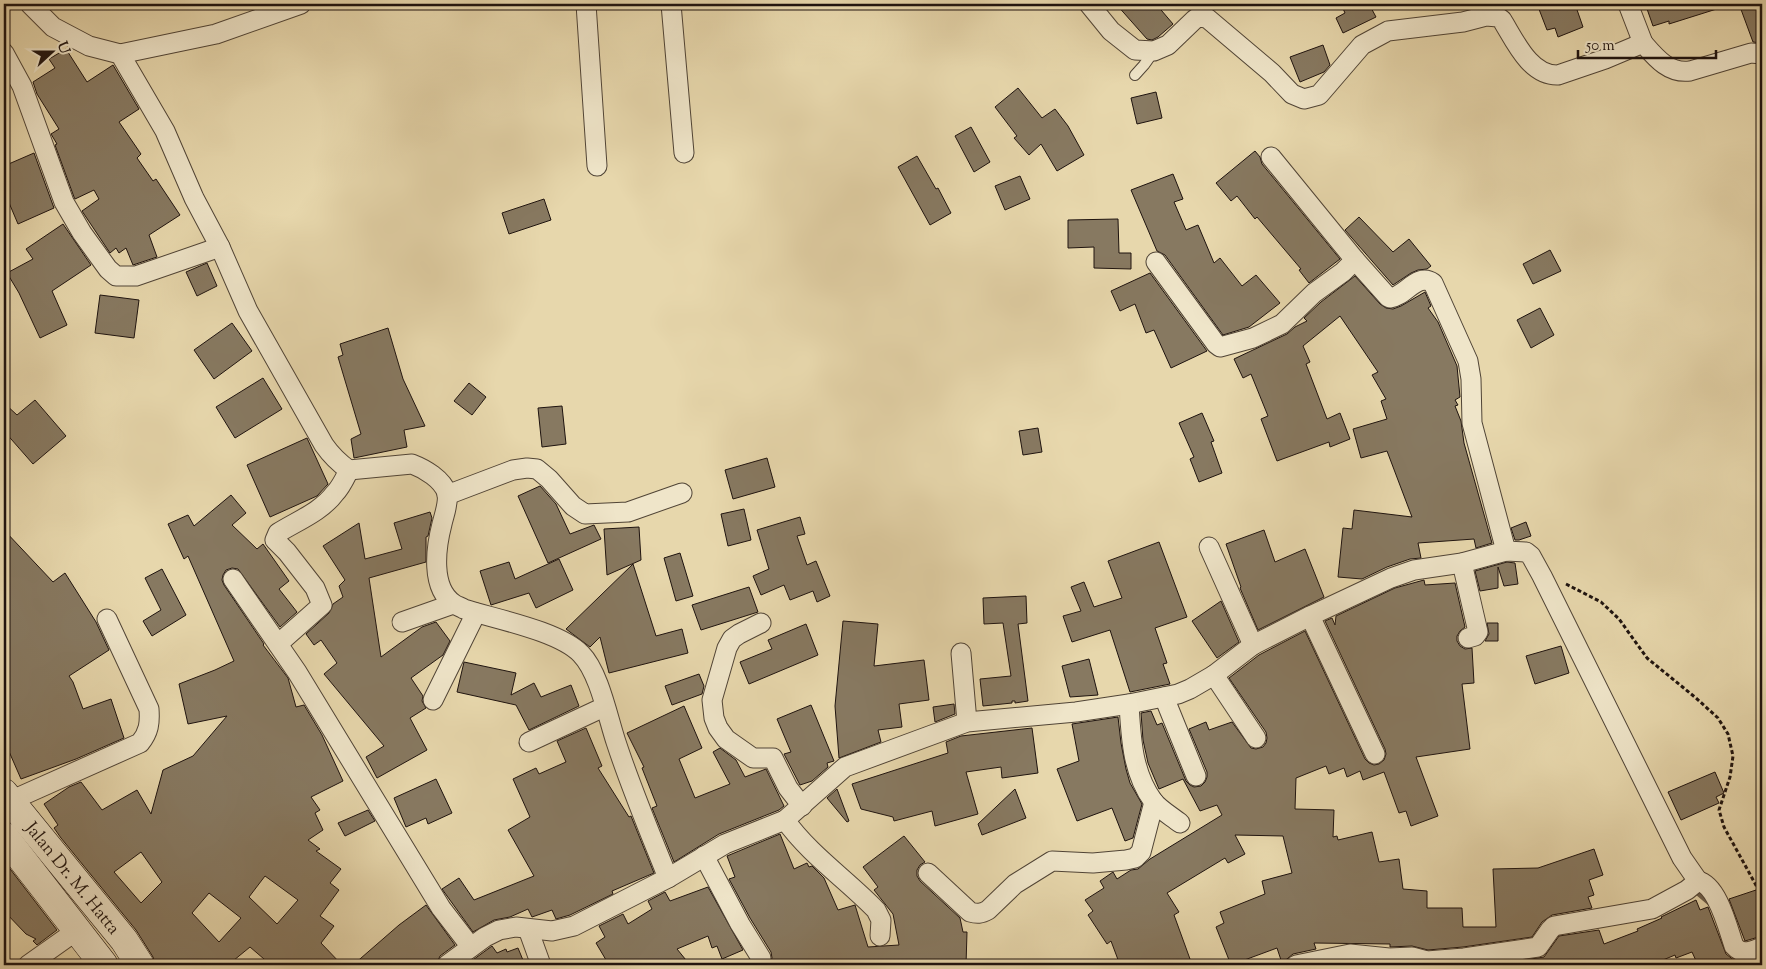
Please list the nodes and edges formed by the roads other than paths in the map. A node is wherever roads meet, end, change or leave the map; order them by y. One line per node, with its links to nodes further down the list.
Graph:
1 (30, 4): 11 (street)
2 (301, 4): 11 (street)
3 (586, 4): 16 (street)
4 (671, 4): 14 (street)
5 (1089, 4): 9 (street)
6 (1628, 4): 8 (street)
7 (1498, 10): 8 (street); 9 (street)
8 (1643, 44): 12 (street)
9 (1154, 50): 13 (lane)
10 (4, 53): 17 (street)
11 (120, 54): 17 (street)
12 (1762, 54)
13 (1135, 75)
14 (684, 153)
15 (1271, 157): 18 (street)
16 (597, 166)
17 (220, 247): 20 (street)
18 (1355, 260): 19 (street); 24 (street)
19 (1156, 262)
20 (349, 470): 22 (street); 34 (street)
21 (682, 492): 22 (street)
22 (447, 495): 27 (street)
23 (1209, 547): 35 (street)
24 (1506, 551): 25 (street); 56 (street)
25 (1462, 563): 29 (street); 33 (street)
26 (233, 579): 34 (street)
27 (453, 604): 28 (street); 31 (street)
28 (476, 613): 39 (street); 41 (street)
29 (1310, 616): 35 (street); 45 (street)
30 (108, 619): 47 (street)
31 (402, 622)
32 (761, 623): 49 (street)
33 (1468, 638)
34 (278, 644): 60 (street)
35 (1253, 645): 37 (street)
36 (961, 653): 42 (street)
37 (1214, 675): 38 (street); 43 (street)
38 (1164, 697): 40 (street); 46 (street)
39 (432, 700)
40 (1129, 704): 42 (street); 48 (street)
41 (604, 706): 44 (street); 55 (street)
42 (967, 722): 49 (street)
43 (1256, 738)
44 (529, 742)
45 (1375, 754)
46 (1196, 776)
47 (7, 797): 66 (main road, Jalan Dr. M. Hatta)
48 (1154, 802): 51 (street); 54 (street)
49 (802, 806): 50 (street)
50 (784, 820): 53 (street); 59 (street)
51 (1180, 823)
52 (4, 836): 58 (main road, Jalan Dr. M. Hatta)
53 (704, 856): 55 (street); 62 (street)
54 (928, 873)
55 (668, 878): 57 (street)
56 (1694, 885): 61 (street); 63 (street)
57 (528, 929): 60 (street); 68 (street)
58 (76, 931): 64 (street); 65 (main road, Jalan Dr. M. Hatta)
59 (880, 936)
60 (471, 947): 67 (street)
61 (1762, 947)
62 (761, 958)
63 (1412, 961): 69 (street)
64 (28, 965)
65 (104, 965)
66 (140, 965)
67 (447, 965)
68 (541, 965)
69 (1296, 965)

